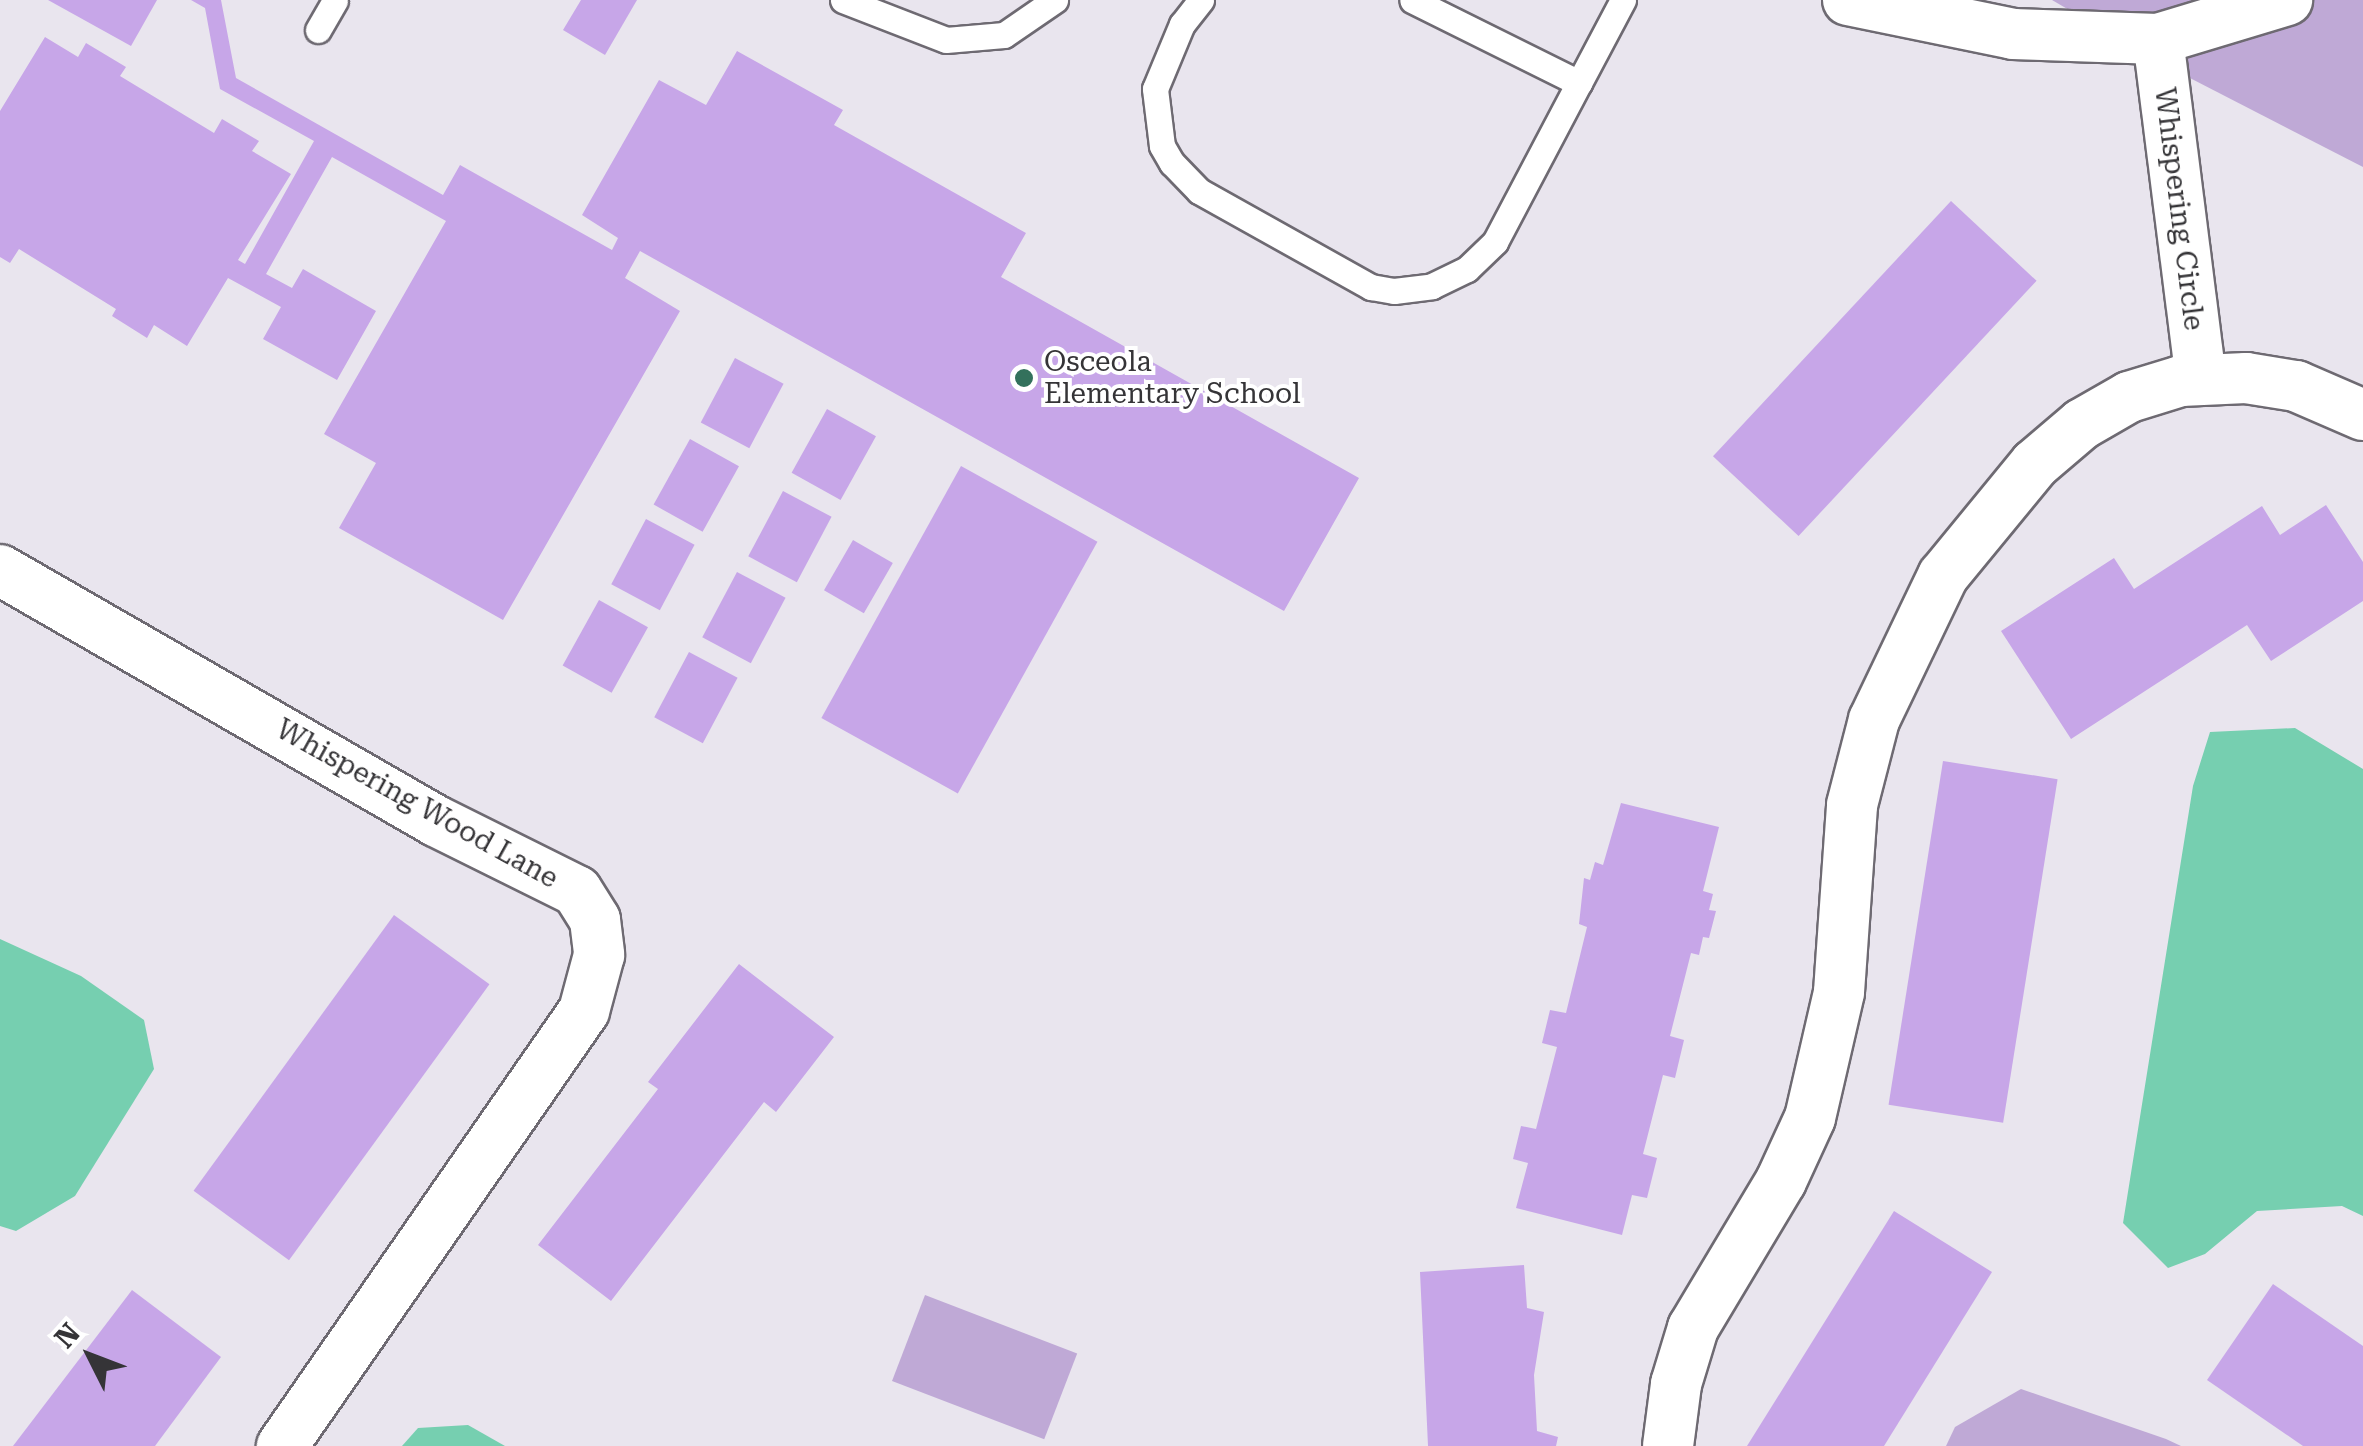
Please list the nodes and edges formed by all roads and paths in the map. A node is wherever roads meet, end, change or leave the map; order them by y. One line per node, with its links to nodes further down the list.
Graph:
1 (335, 0): 9 (lane)
2 (843, 0): 8 (lane)
3 (1200, 0): 11 (lane)
4 (1412, 0): 11 (lane)
5 (1622, 0): 11 (lane)
6 (1848, 0): 10 (street)
7 (2287, 0): 10 (street)
8 (1045, 3)
9 (318, 30)
10 (2158, 39): 12 (street, Whispering Circle)
11 (1579, 83)
12 (2201, 379): 13 (street); 16 (street)
13 (2363, 414)
14 (0, 570): 15 (street, Whispering Wood Lane)
15 (282, 1446)
16 (1668, 1446)

